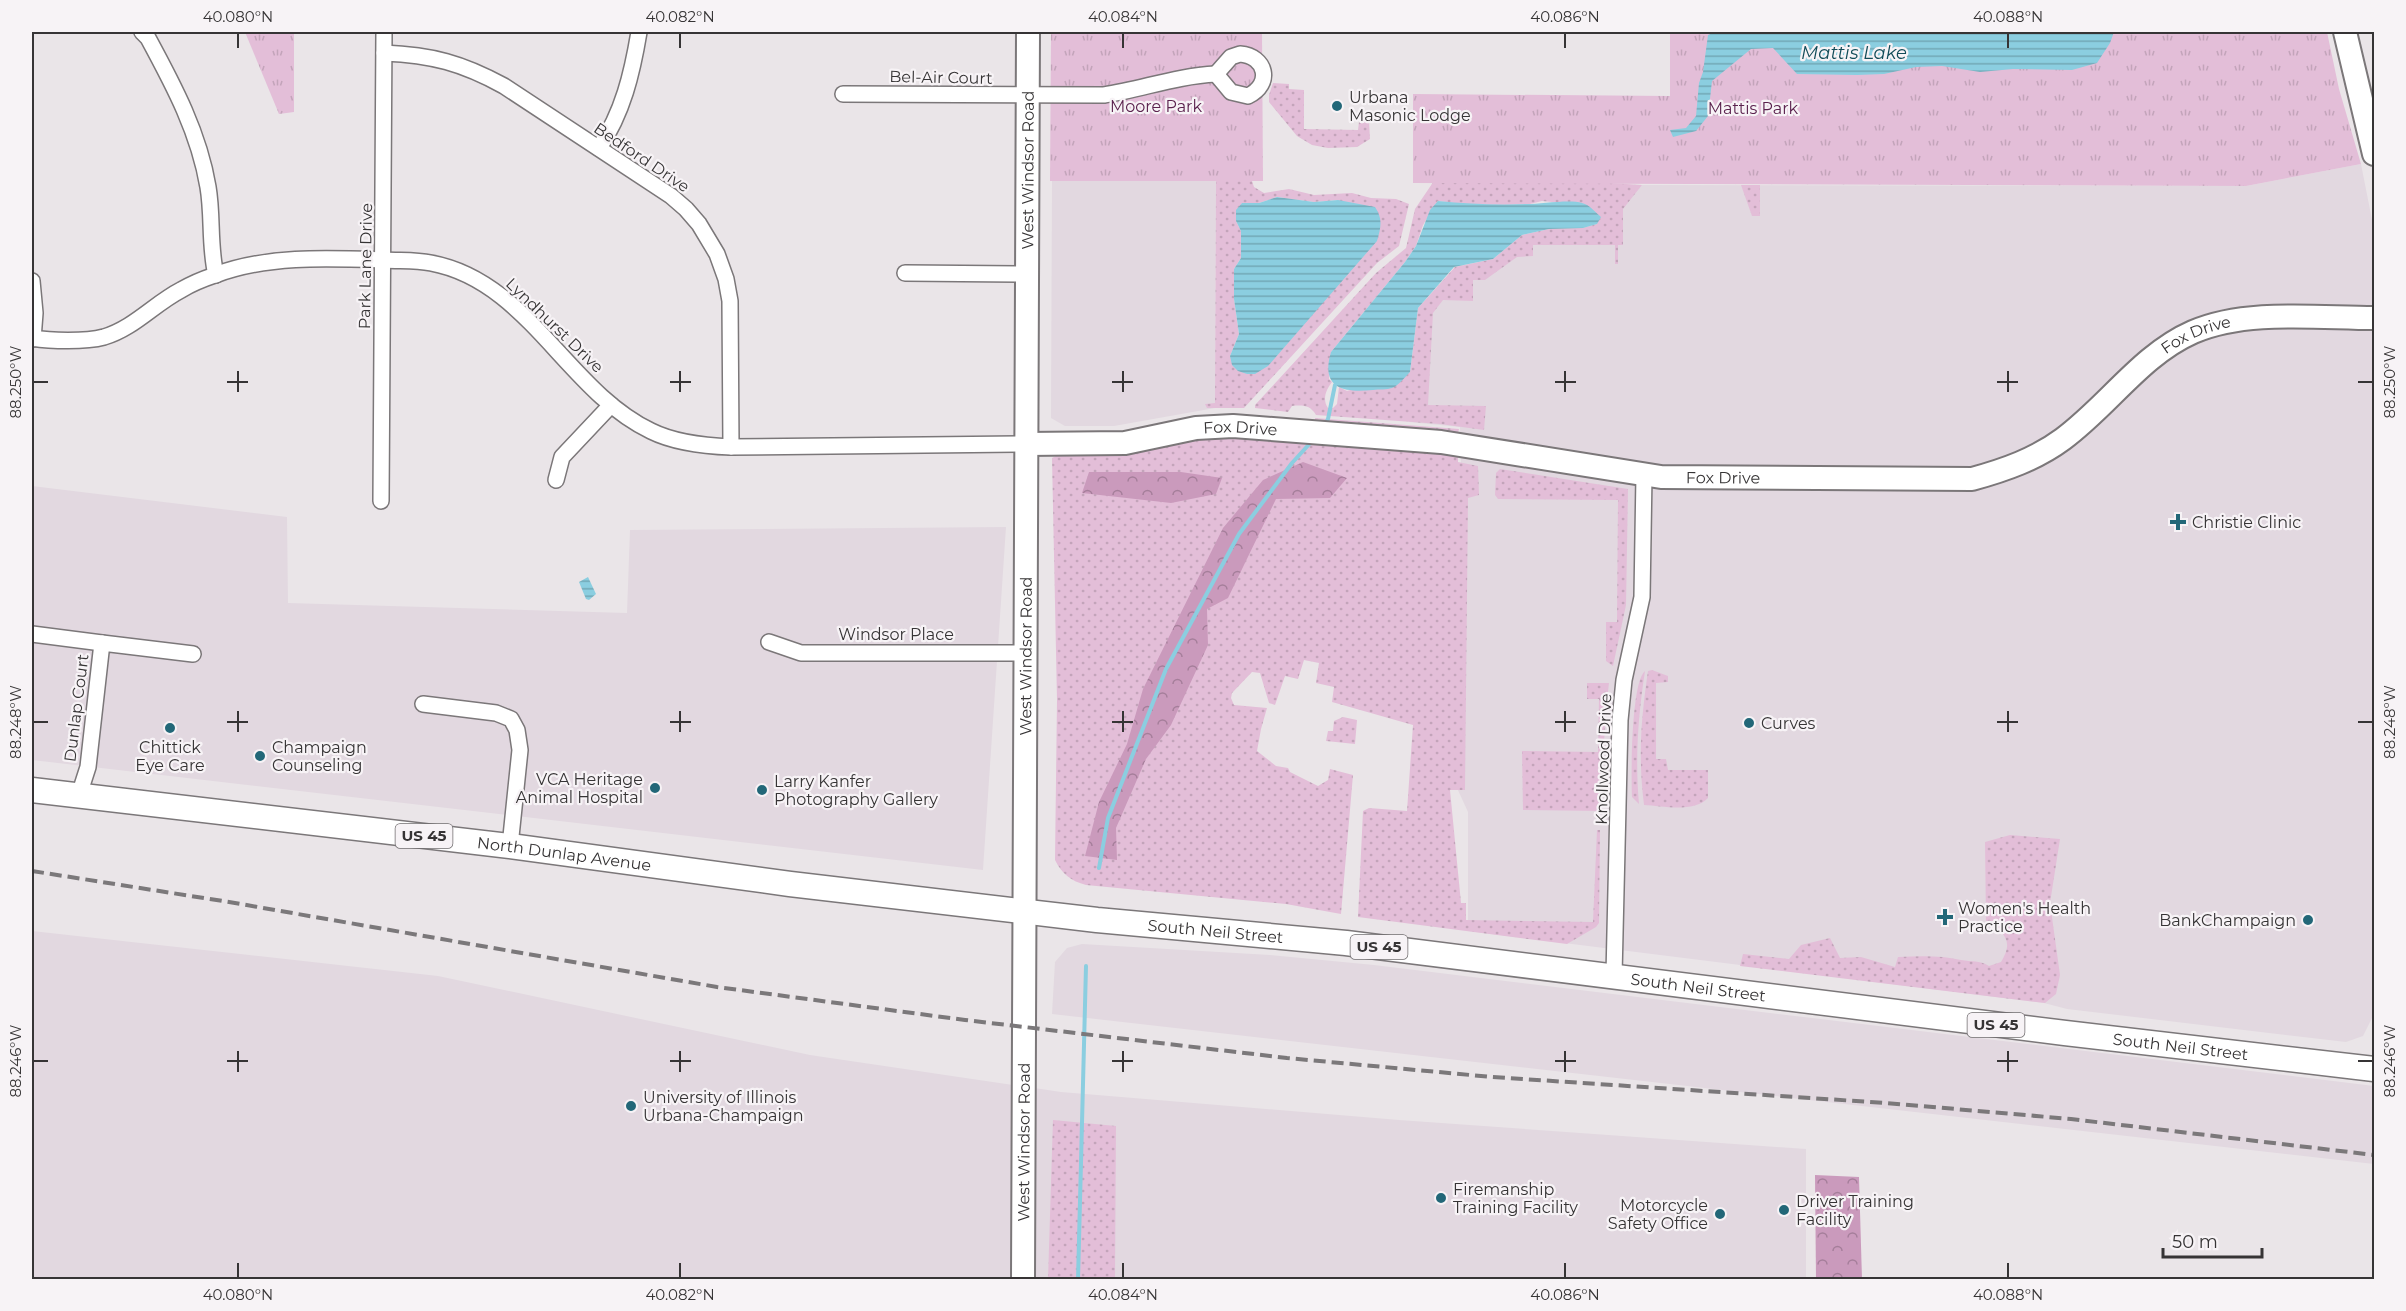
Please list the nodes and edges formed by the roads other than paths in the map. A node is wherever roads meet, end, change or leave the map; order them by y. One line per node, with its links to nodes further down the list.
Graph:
1 (142, 32): 15 (street)
2 (384, 32): 6 (street, Park Lane Drive)
3 (639, 32): 10 (street)
4 (1028, 32): 9 (street, West Windsor Road)
5 (2345, 32): 11 (street)
6 (384, 53): 10 (street, Bedford Drive); 12 (street, Park Lane Drive)
7 (1216, 74): 9 (street, Bel-Air Court)
8 (843, 94): 9 (street, Bel-Air Court)
9 (1027, 96): 14 (street, West Windsor Road)
10 (599, 148): 21 (street, Bedford Drive)
11 (2374, 154)
12 (382, 260): 15 (street, Lyndhurst Drive); 19 (street, Lyndhurst Drive); 24 (street, Park Lane Drive)
13 (905, 273): 14 (street)
14 (1025, 274): 20 (street, West Windsor Road)
15 (216, 275): 18 (street, Lyndhurst Drive)
16 (32, 281): 18 (street)
17 (2374, 318): 22 (street, Fox Drive)
18 (32, 338)
19 (611, 405): 21 (street, Lyndhurst Drive); 23 (street)
20 (1026, 444): 21 (street, Lyndhurst Drive); 22 (street, Fox Drive); 28 (street, West Windsor Road)
21 (731, 447)
22 (1644, 475): 35 (street, Knollwood Drive)
23 (556, 480)
24 (381, 501)
25 (32, 634): 27 (street)
26 (769, 642): 28 (street, Windsor Place)
27 (102, 643): 29 (street, Dunlap Court); 32 (street, Dunlap Court)
28 (1025, 653): 34 (street, West Windsor Road)
29 (193, 654)
30 (423, 704): 33 (street)
31 (32, 790): 32 (main road, North Dunlap Avenue / US 45)
32 (79, 795): 33 (main road, North Dunlap Avenue / US 45)
33 (510, 846): 34 (main road, North Dunlap Avenue / US 45)
34 (1023, 911): 35 (main road, South Neil Street / US 45); 37 (street, West Windsor Road)
35 (1614, 975): 36 (main road, South Neil Street / US 45)
36 (2374, 1069)
37 (1023, 1280)

